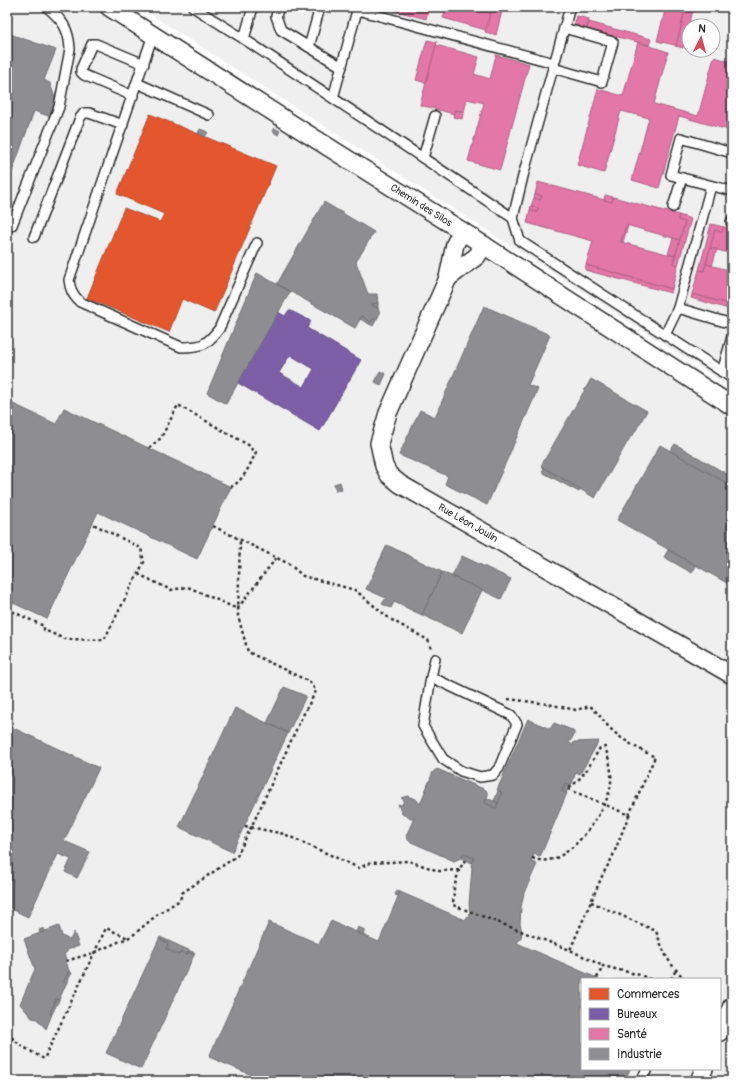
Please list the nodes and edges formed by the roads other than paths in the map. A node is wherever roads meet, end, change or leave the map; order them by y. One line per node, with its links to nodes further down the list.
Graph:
1 (47, 7): 29 (lane)
2 (109, 7): 10 (street, Chemin des Silos)
3 (193, 7): 11 (lane)
4 (253, 7): 11 (lane)
5 (279, 7): 12 (lane)
6 (320, 7): 12 (lane)
7 (570, 7): 9 (lane)
8 (358, 8): 14 (lane); 15 (lane)
9 (564, 28): 14 (lane); 14 (lane)
10 (153, 35): 13 (lane); 30 (street, Chemin des Silos)
11 (244, 39): 18 (lane)
12 (309, 47): 15 (lane)
13 (144, 64): 16 (lane); 17 (lane)
14 (553, 66): 28 (lane)
15 (342, 67): 18 (lane)
16 (137, 83): 17 (lane); 19 (lane)
17 (133, 96): 21 (lane)
18 (333, 98): 23 (lane)
19 (209, 115)
20 (436, 116): 23 (lane)
21 (123, 125): 31 (lane); 32 (lane)
22 (732, 153): 24 (lane)
23 (423, 158): 28 (lane)
24 (682, 178): 25 (lane); 27 (lane)
25 (711, 186): 26 (lane); 35 (lane)
26 (732, 191)
27 (673, 207)
28 (513, 218): 37 (lane)
29 (7, 228)
30 (462, 231): 33 (street, Chemin des Silos); 34 (street, Rue Léon Joulin)
31 (34, 237)
32 (257, 243)
33 (484, 245): 34 (street, Rue Léon Joulin); 41 (street, Chemin des Silos)
34 (448, 278): 43 (street, Rue Léon Joulin)
35 (678, 308): 36 (lane); 37 (lane)
36 (732, 324)
37 (665, 335): 39 (lane)
38 (732, 337): 39 (lane)
39 (722, 372): 40 (lane)
40 (732, 378)
41 (732, 406)
42 (435, 659): 44 (lane)
43 (732, 675)
44 (430, 677): 44 (lane)
45 (732, 1006): 46 (street)
46 (721, 1030)
47 (647, 1070): 49 (lane)
48 (704, 1070): 50 (street)
49 (642, 1081)
50 (699, 1081)

